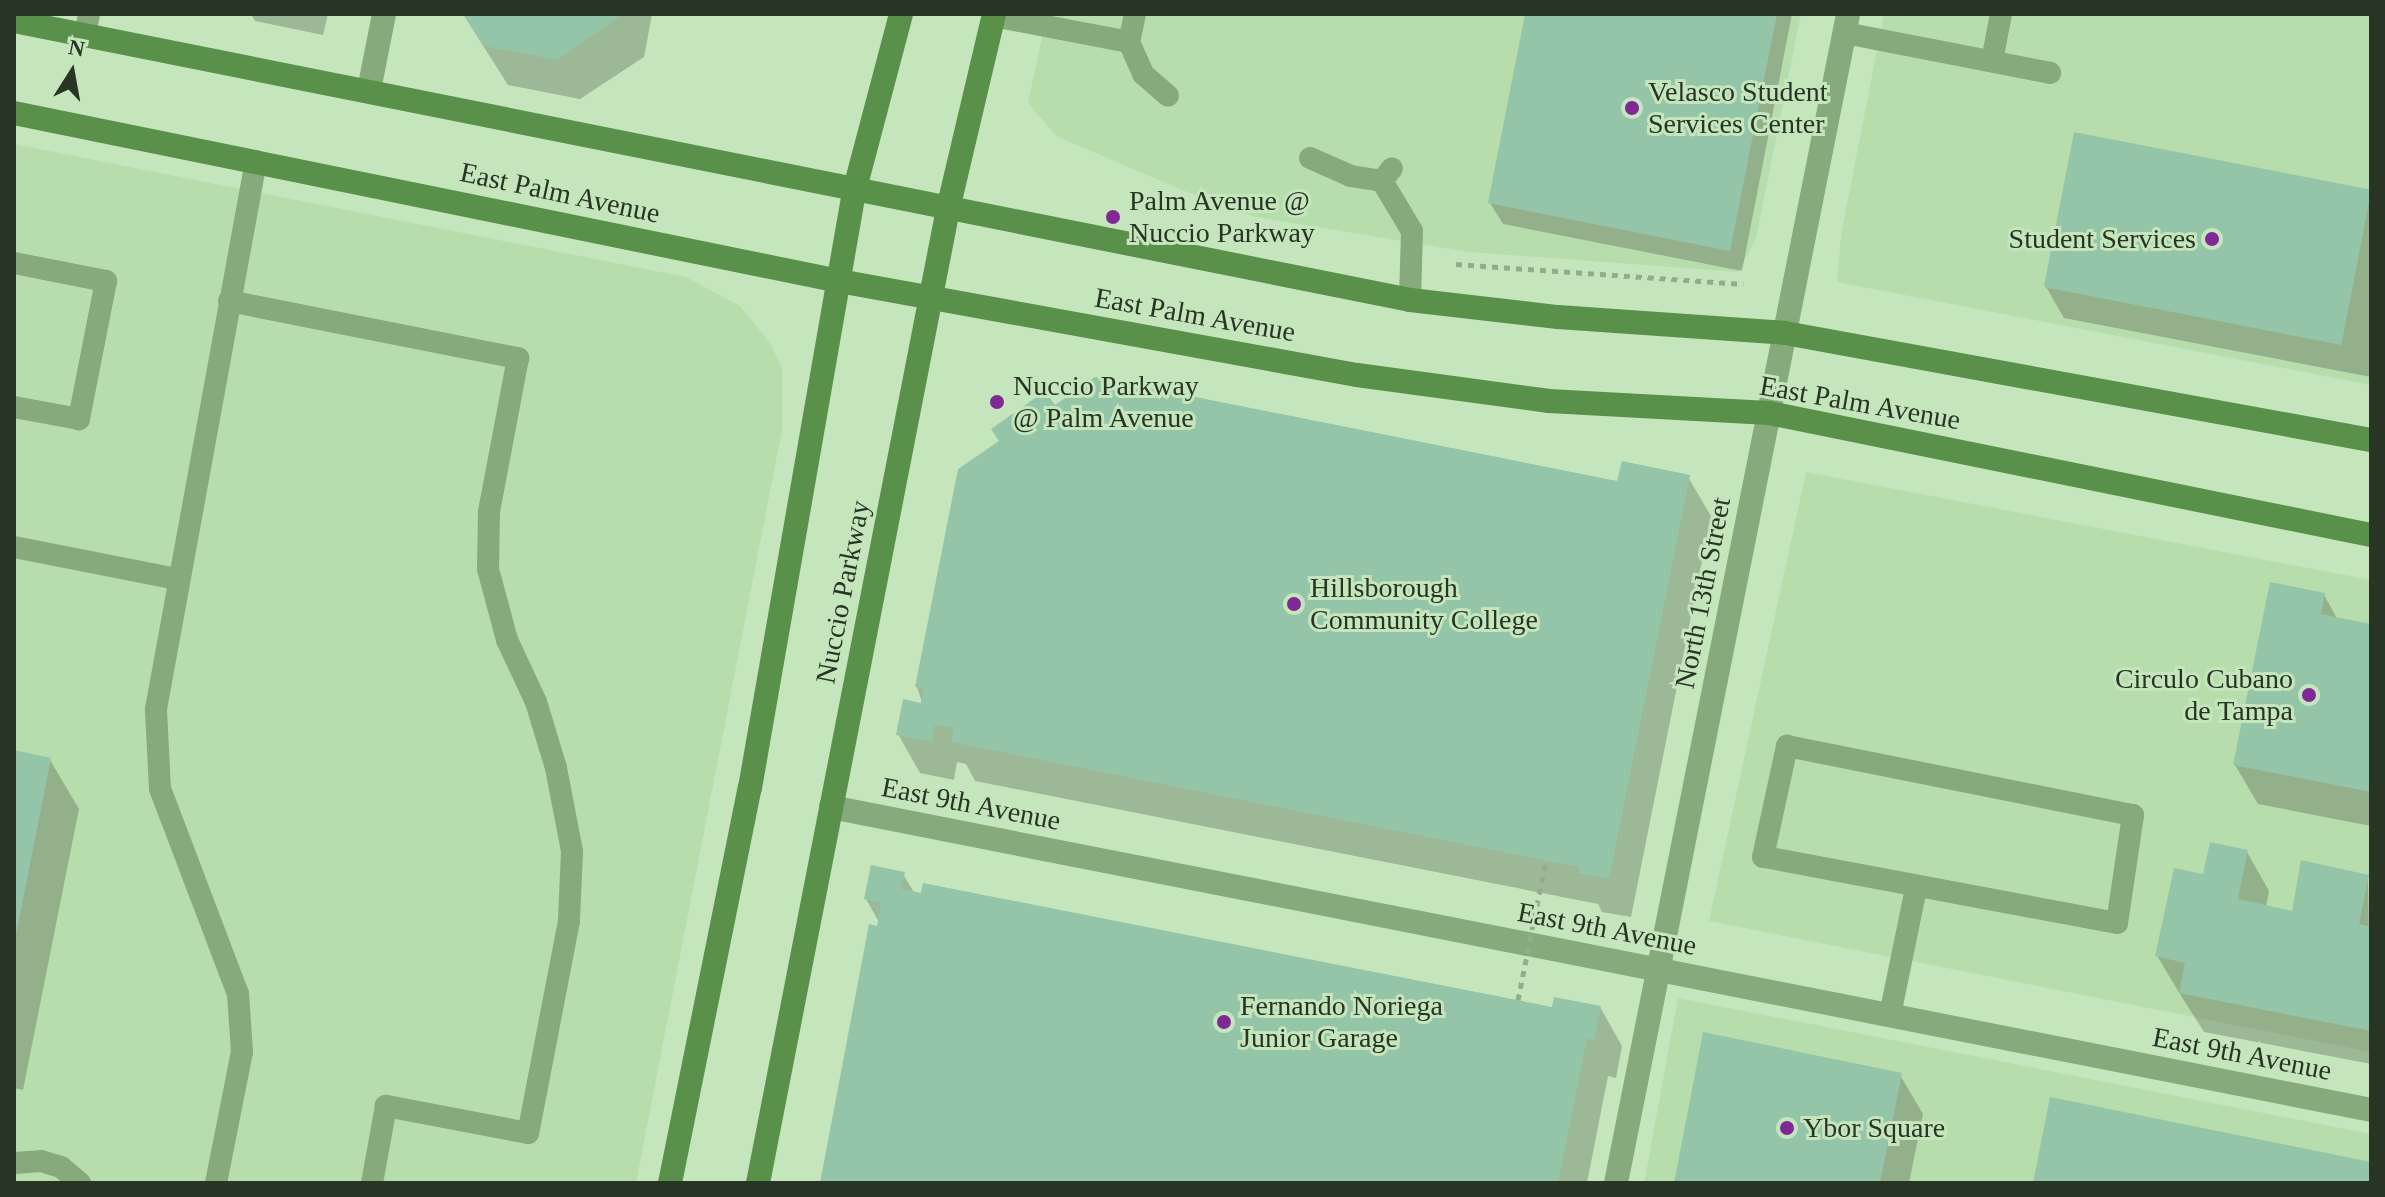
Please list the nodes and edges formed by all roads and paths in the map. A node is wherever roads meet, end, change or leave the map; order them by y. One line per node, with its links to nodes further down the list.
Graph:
1 (384, 14): 12 (street)
2 (901, 14): 17 (street, Nuccio Parkway)
3 (1135, 14): 9 (lane)
4 (2001, 14): 10 (lane)
5 (993, 15): 9 (lane); 18 (street, Nuccio Parkway)
6 (14, 21): 8 (street, East Palm Avenue)
7 (1846, 23): 10 (lane); 26 (street, North 13th Street)
8 (87, 25): 12 (street, East Palm Avenue)
9 (1129, 42): 13 (lane)
10 (1992, 61): 11 (lane)
11 (2050, 73)
12 (369, 90): 17 (street, East Palm Avenue)
13 (1168, 96)
14 (14, 113): 16 (street, East Palm Avenue)
15 (1310, 158): 24 (lane)
16 (256, 161): 21 (street, East Palm Avenue); 25 (lane)
17 (854, 192): 18 (street, East Palm Avenue); 21 (street, Nuccio Parkway)
18 (948, 209): 23 (street, Nuccio Parkway); 24 (street, East Palm Avenue)
19 (14, 263): 27 (lane)
20 (1456, 264): 22 (path)
21 (839, 281): 23 (street, East Palm Avenue); 44 (street, Nuccio Parkway)
22 (1743, 284)
23 (933, 298): 28 (street, East Palm Avenue); 33 (street, Nuccio Parkway)
24 (1410, 300): 26 (street, East Palm Avenue)
25 (229, 301): 32 (lane); 43 (lane)
26 (1785, 333): 28 (street, North 13th Street); 29 (street, East Palm Avenue)
27 (14, 407)
28 (1769, 413): 30 (street, East Palm Avenue); 36 (street, North 13th Street)
29 (2371, 440)
30 (2371, 535)
31 (14, 547): 32 (lane)
32 (177, 579): 42 (lane)
33 (831, 807): 36 (street, East 9th Avenue); 45 (street, Nuccio Parkway)
34 (1546, 860): 37 (path, bridge)
35 (1916, 888): 35 (lane); 38 (lane)
36 (1660, 969): 38 (street, East 9th Avenue); 46 (street, North 13th Street)
37 (1518, 1000)
38 (1890, 1015): 39 (street, East 9th Avenue)
39 (2371, 1110)
40 (14, 1163): 41 (lane)
41 (80, 1183)
42 (216, 1183)
43 (372, 1183)
44 (670, 1183)
45 (758, 1183)
46 (1616, 1183)

